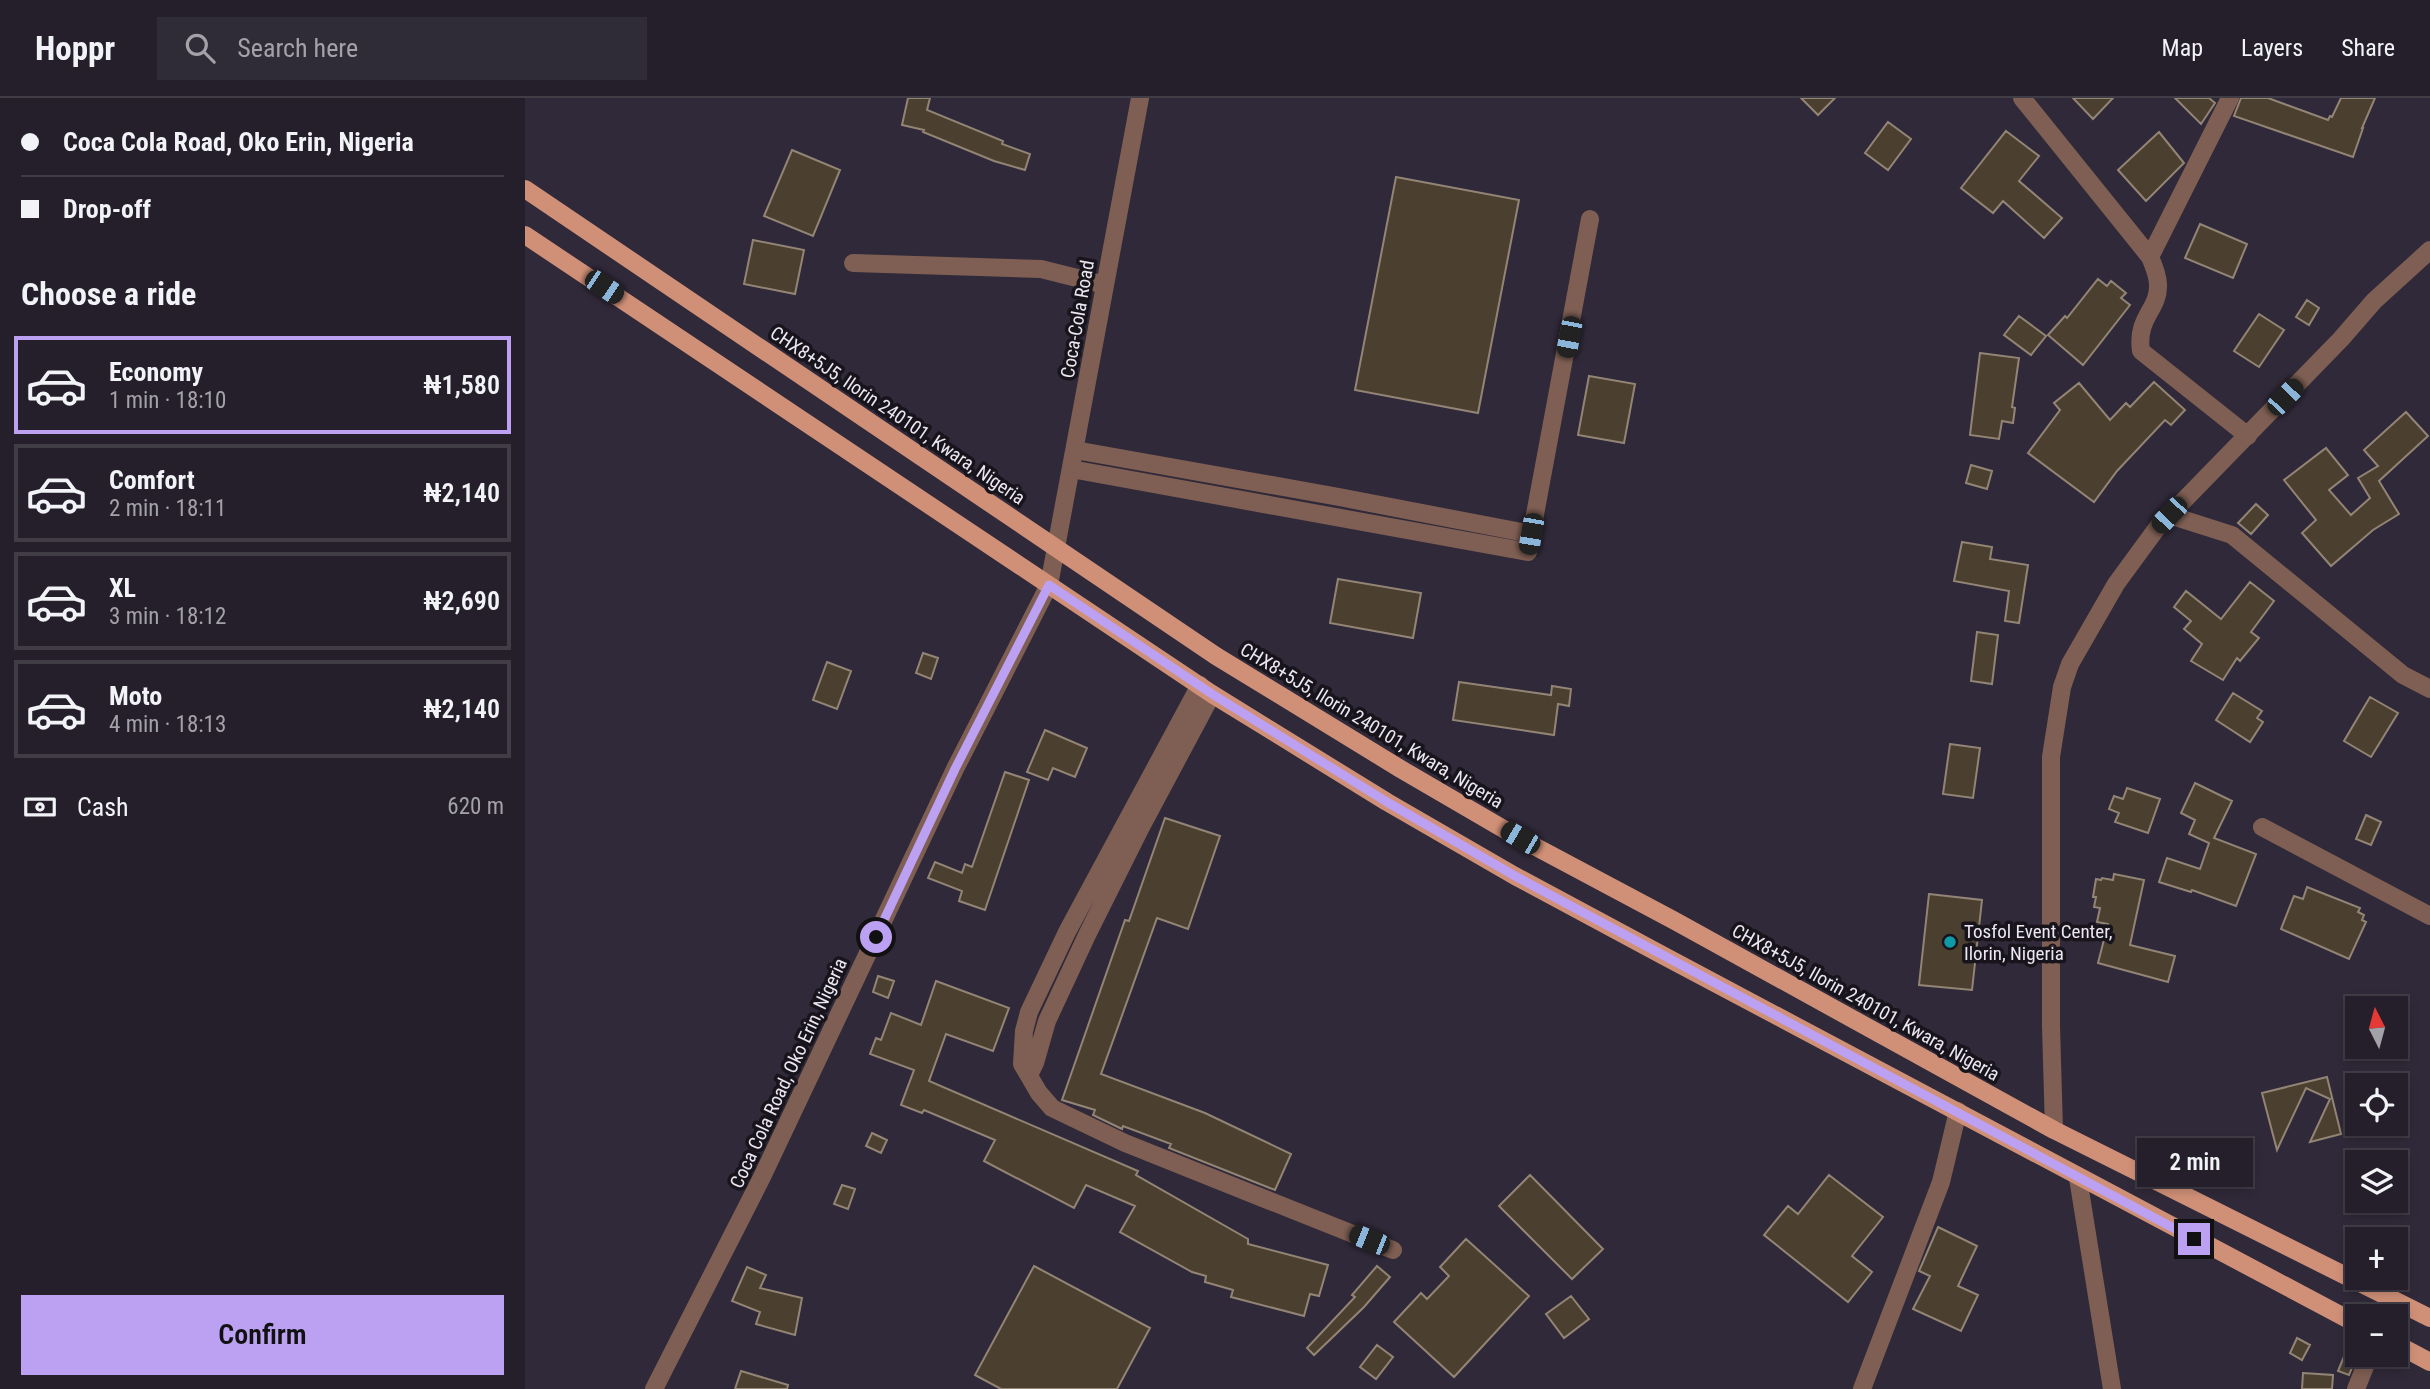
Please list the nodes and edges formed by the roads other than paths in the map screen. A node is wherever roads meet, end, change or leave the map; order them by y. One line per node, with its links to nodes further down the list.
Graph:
1 (1140, 98): 10 (street, Coca-Cola Road)
2 (2022, 98): 8 (street)
3 (2229, 98): 8 (street)
4 (525, 189): 16 (main road, CHX8+5J5, Ilorin 240101, Kwara, Nigeria)
5 (1590, 219): 15 (street)
6 (525, 235): 17 (main road)
7 (2430, 250): 11 (street)
8 (2151, 257): 11 (street)
9 (853, 262): 10 (street)
10 (1105, 285): 12 (street, Coca-Cola Road)
11 (2248, 436): 14 (street)
12 (1075, 450): 13 (street, Coca-Cola Road); 15 (street)
13 (1071, 469): 15 (street); 16 (street, Coca-Cola Road)
14 (2169, 515): 18 (street); 23 (street)
15 (1529, 543)
16 (1057, 547): 17 (street, Coca Cola Road, Oko Erin, Nigeria); 23 (main road, CHX8+5J5, Ilorin 240101, Kwara, Nigeria)
17 (1049, 585): 19 (main road); 31 (street, Coca Cola Road, Oko Erin, Nigeria)
18 (2430, 689)
19 (1206, 690): 22 (main road); 25 (street)
20 (2262, 827): 21 (street)
21 (2430, 916)
22 (1958, 1111): 24 (main road); 32 (street)
23 (2054, 1130): 27 (main road, CHX8+5J5, Ilorin 240101, Kwara, Nigeria)
24 (2078, 1178): 26 (main road); 33 (street)
25 (1393, 1250)
26 (2345, 1318)
27 (2430, 1318)
28 (2408, 1350): 29 (main road)
29 (2430, 1362)
30 (2365, 1367): 34 (street)
31 (654, 1389)
32 (1862, 1389)
33 (2112, 1389)
34 (2356, 1389)

